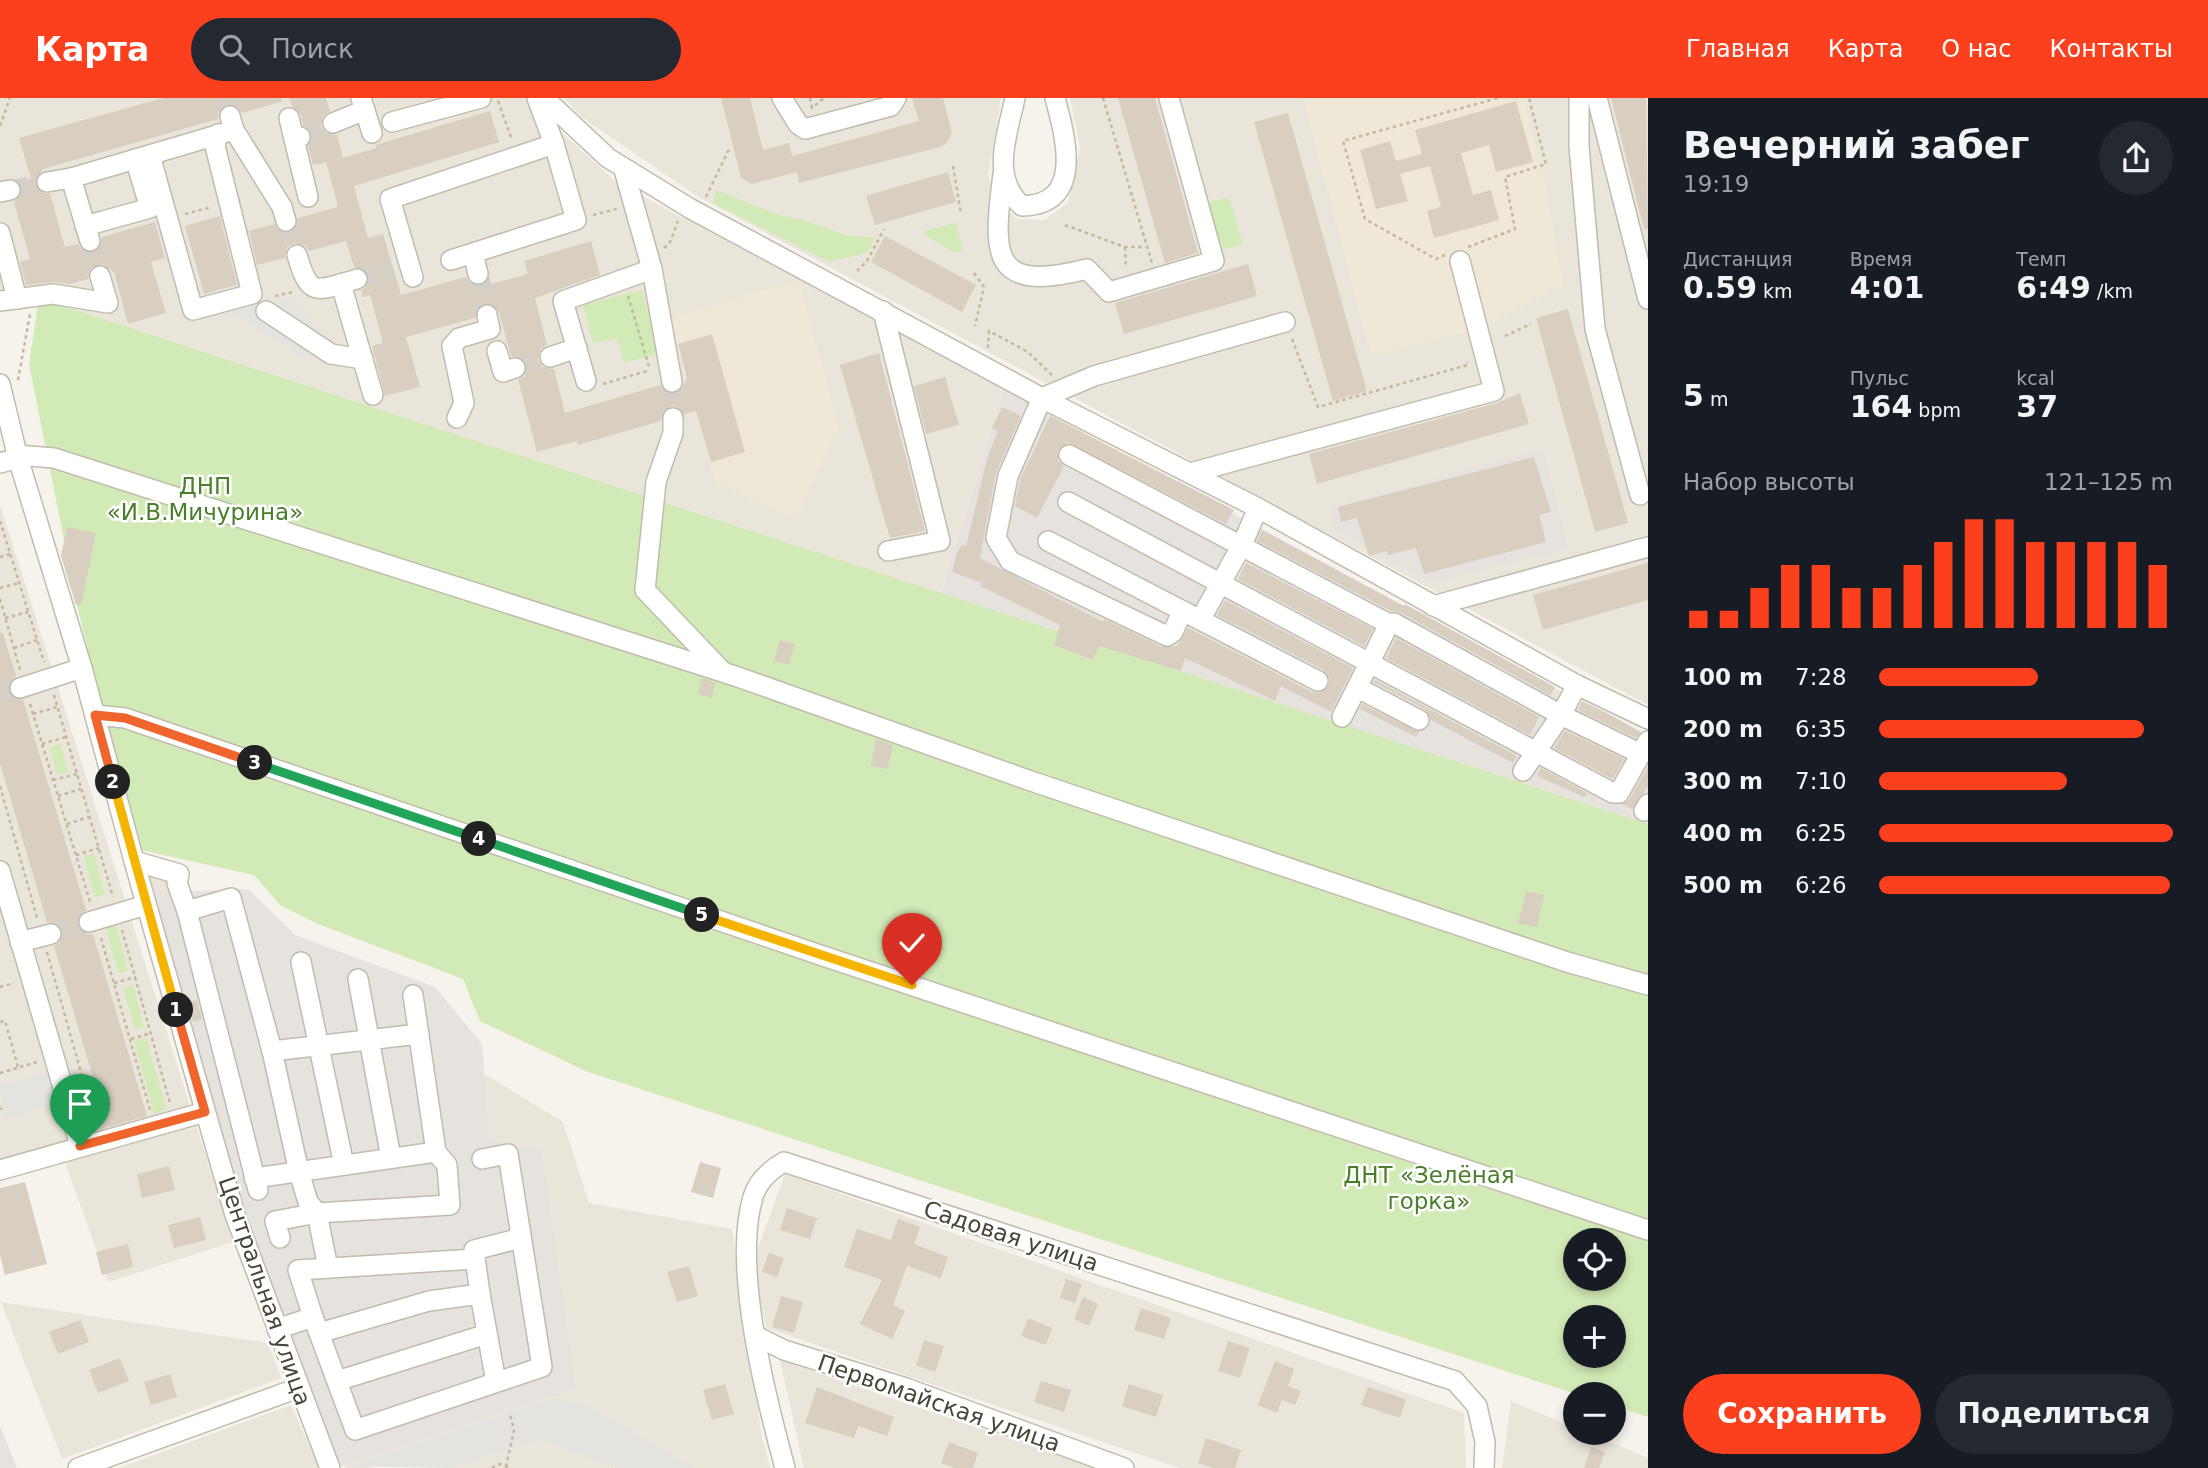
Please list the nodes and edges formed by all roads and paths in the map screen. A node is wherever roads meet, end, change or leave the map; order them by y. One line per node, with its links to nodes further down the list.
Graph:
1 (10, 98): 22 (path)
2 (481, 98): 20 (street)
3 (497, 98): 27 (path)
4 (537, 98): 25 (street)
5 (544, 98): 30 (street)
6 (782, 98): 9 (street)
7 (810, 98): 8 (path)
8 (824, 98)
9 (896, 98)
10 (1015, 98): 31 (street)
11 (1055, 98): 31 (street)
12 (1103, 98): 41 (path)
13 (1169, 98): 31 (street)
14 (1498, 98): 15 (path)
15 (1528, 98)
16 (1579, 98): 85 (street)
17 (1597, 98): 57 (street)
18 (363, 104): 21 (street); 24 (street)
19 (289, 118): 34 (street)
20 (392, 122)
21 (333, 123)
22 (0, 126)
23 (227, 127): 28 (street); 40 (street); 56 (street)
24 (372, 133)
25 (554, 144): 27 (street); 44 (street)
26 (730, 147): 35 (path)
27 (524, 154): 49 (street)
28 (142, 157): 32 (street); 32 (street); 56 (street)
29 (953, 166): 37 (path)
30 (624, 170): 48 (street); 60 (street)
31 (1003, 174)
32 (71, 178): 33 (street)
33 (47, 182)
34 (308, 197)
35 (705, 201)
36 (617, 208): 39 (path)
37 (961, 214)
38 (680, 216): 48 (path)
39 (585, 217)
40 (286, 221)
41 (1065, 225)
42 (884, 229): 50 (path)
43 (0, 233): 58 (street)
44 (473, 253): 46 (street); 52 (street)
45 (296, 255): 55 (street)
46 (451, 260)
47 (1460, 261): 84 (street)
48 (650, 262): 54 (street); 74 (street)
49 (405, 270)
50 (857, 271)
51 (974, 273): 63 (path)
52 (478, 274)
53 (100, 276): 58 (street)
54 (623, 279): 67 (street); 73 (path)
55 (310, 287): 56 (path); 70 (street)
56 (253, 294)
57 (1648, 299)
58 (16, 302): 77 (path)
59 (265, 311): 70 (street)
60 (883, 311): 79 (street); 92 (street)
61 (487, 315): 80 (street)
62 (1531, 324): 66 (path)
63 (975, 326)
64 (1286, 326): 71 (path); 76 (street)
65 (989, 331): 76 (path)
66 (1505, 337)
67 (577, 348): 69 (street); 75 (street)
68 (497, 351): 72 (street)
69 (550, 357)
70 (363, 359): 78 (street)
71 (1468, 365)
72 (514, 368)
73 (650, 370): 74 (path); 75 (path)
74 (671, 373)
75 (586, 381)
76 (1072, 385): 79 (street)
77 (8, 388): 83 (street, Центральная улица)
78 (373, 395)
79 (1042, 398): 84 (street); 101 (street)
80 (457, 418)
81 (673, 418): 108 (street)
82 (1069, 455): 90 (street)
83 (12, 459): 107 (street, Центральная улица); 108 (street)
84 (1190, 473): 87 (street)
85 (1640, 495)
86 (1068, 502): 96 (street)
87 (1258, 508): 90 (street); 99 (street)
88 (0, 521): 93 (path)
89 (1048, 541): 101 (street)
90 (1242, 545): 96 (street); 103 (street)
91 (1648, 547): 99 (street)
92 (888, 551)
93 (10, 554): 94 (path); 95 (path)
94 (0, 558)
95 (19, 583): 97 (path); 100 (path)
96 (1221, 583): 101 (street); 106 (street)
97 (0, 588)
98 (0, 599): 102 (path)
99 (1433, 606): 111 (street)
100 (28, 612): 102 (path); 104 (path)
101 (1191, 616): 110 (street)
102 (5, 618): 105 (path)
103 (1389, 624): 106 (street); 118 (street)
104 (37, 640): 105 (path); 109 (path)
105 (14, 648): 112 (path)
106 (1371, 661): 113 (street); 124 (street)
107 (82, 668): 109 (street); 117 (street, Центральная улица)
108 (724, 673): 147 (street)
109 (49, 679): 112 (street); 114 (path)
110 (1318, 681)
111 (1577, 685): 115 (street); 118 (street)
112 (22, 687): 116 (path)
113 (1358, 688): 119 (street); 120 (street)
114 (57, 707): 116 (path); 121 (path)
115 (1643, 711)
116 (33, 714): 122 (path)
117 (95, 715): 135 (street, Центральная улица); 171 (street)
118 (1561, 715): 123 (street); 124 (street)
119 (1342, 717)
120 (1419, 720)
121 (66, 737): 122 (path); 126 (path)
122 (42, 744): 127 (path)
123 (1644, 747): 124 (street)
124 (1538, 751): 125 (street)
125 (1523, 771)
126 (77, 774): 127 (path); 129 (path)
127 (53, 780): 130 (path)
128 (0, 786): 141 (path)
129 (81, 789): 130 (path); 131 (path)
130 (58, 796): 132 (path)
131 (89, 817): 132 (path); 133 (path)
132 (66, 824): 134 (path)
133 (99, 848): 134 (path); 139 (path)
134 (76, 855): 140 (path)
135 (134, 861): 137 (street, Центральная улица); 138 (street)
136 (0, 871): 142 (street)
137 (146, 905): 139 (street); 160 (street, Центральная улица)
138 (187, 911): 155 (street); 169 (street)
139 (118, 914): 140 (street); 144 (path)
140 (93, 921): 146 (path)
141 (46, 935): 142 (street); 159 (path)
142 (20, 943): 156 (street)
143 (301, 962): 154 (street)
144 (136, 977): 146 (path); 150 (path)
145 (358, 979): 152 (street)
146 (114, 983): 153 (path)
147 (1648, 985)
148 (413, 995): 151 (street)
149 (0, 1022): 157 (path)
150 (151, 1033): 153 (path); 161 (path)
151 (419, 1034): 152 (street); 164 (street)
152 (368, 1038): 154 (street); 165 (street)
153 (130, 1039): 162 (path)
154 (318, 1045): 155 (street); 167 (street)
155 (272, 1051): 169 (street)
156 (53, 1058): 157 (path); 163 (street)
157 (18, 1068): 158 (path)
158 (0, 1073)
159 (77, 1092)
160 (205, 1112): 163 (street); 178 (street, Центральная улица)
161 (173, 1115)
162 (152, 1121)
163 (80, 1146): 168 (street)
164 (436, 1152): 165 (street); 170 (street)
165 (391, 1158): 167 (street)
166 (482, 1159): 173 (street)
167 (344, 1165): 169 (street)
168 (0, 1170)
169 (299, 1172): 170 (street)
170 (317, 1213): 172 (street); 175 (street)
171 (1648, 1230)
172 (280, 1238)
173 (521, 1238): 174 (street); 182 (street)
174 (475, 1259): 175 (street); 176 (street)
175 (328, 1268): 177 (street)
176 (480, 1294): 177 (street); 179 (street)
177 (316, 1325): 178 (street); 181 (street)
178 (277, 1329): 183 (street, Центральная улица)
179 (487, 1335): 181 (street); 182 (street)
180 (756, 1336): 189 (street, Садовая улица); 190 (street, Первомайская улица); 191 (street, Садовая улица)
181 (337, 1381): 182 (street)
182 (496, 1382)
183 (298, 1388): 186 (street); 187 (street, Центральная улица)
184 (510, 1414): 185 (path)
185 (509, 1467): 188 (path)
186 (78, 1468)
187 (330, 1468)
188 (492, 1468)
189 (785, 1468)
190 (1124, 1468)
191 (1484, 1468)

